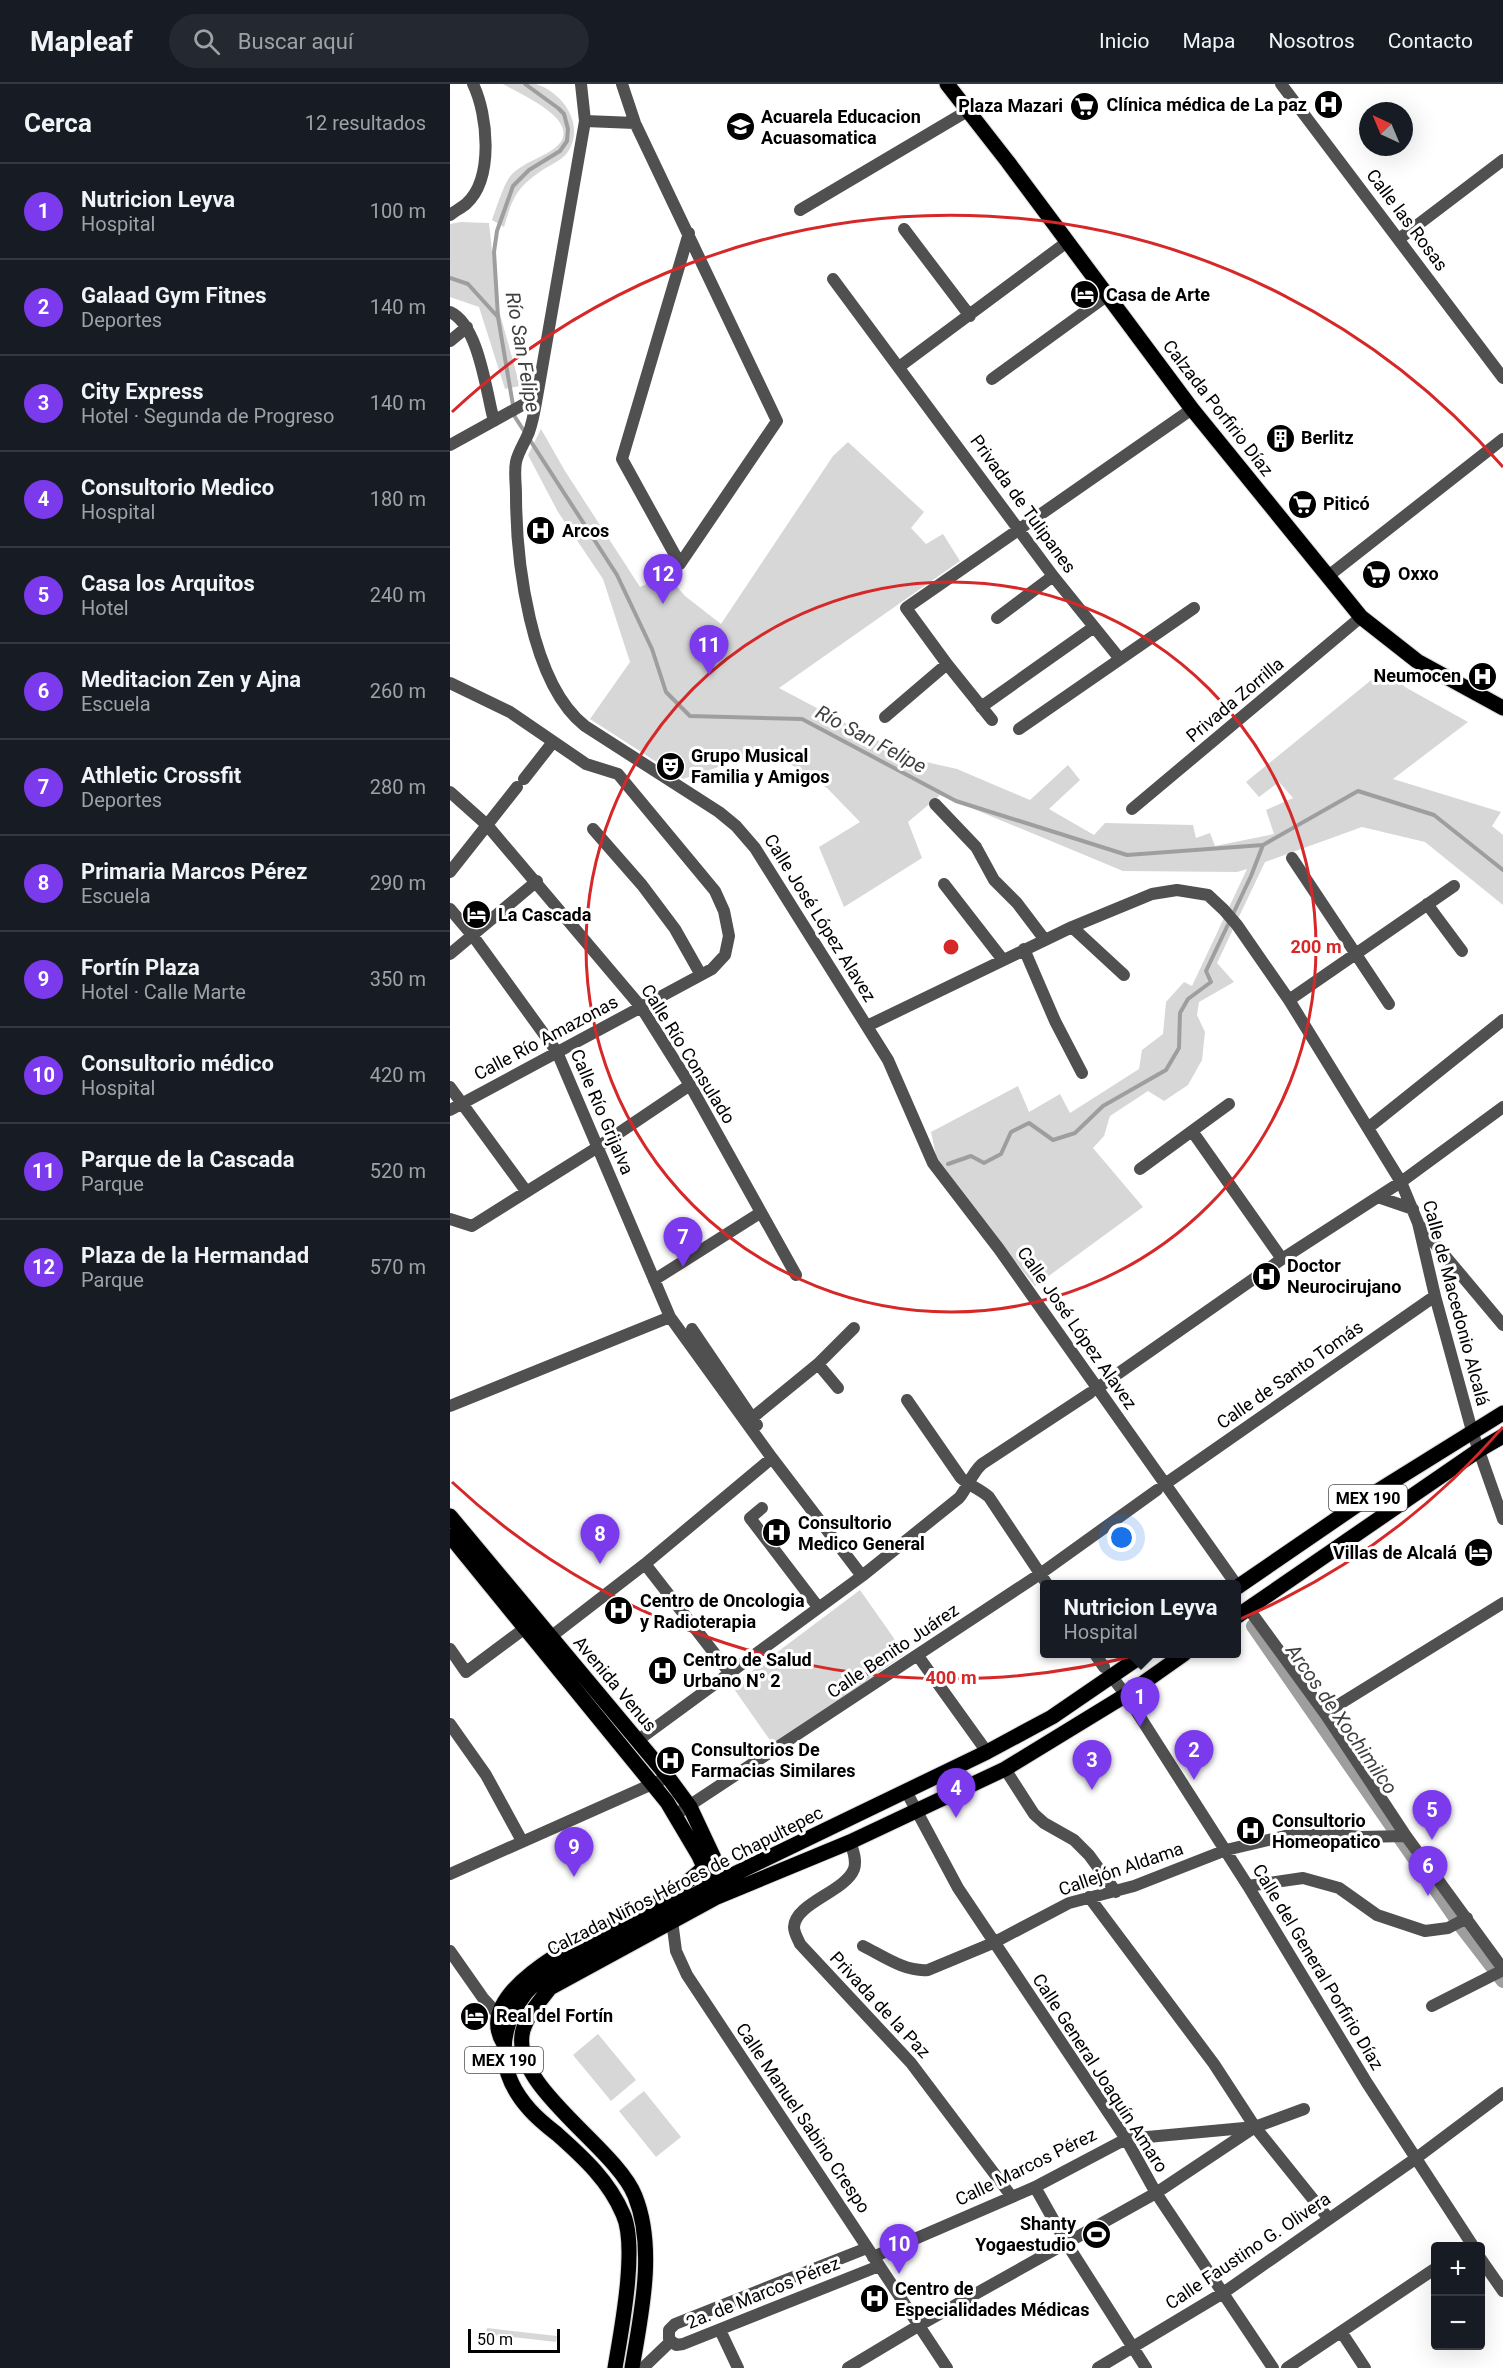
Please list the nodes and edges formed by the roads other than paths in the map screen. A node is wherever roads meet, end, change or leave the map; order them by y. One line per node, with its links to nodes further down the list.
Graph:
1 (473, 84): 11 (street)
2 (581, 84): 7 (street, Calle José López Alavez)
3 (622, 84): 8 (street)
4 (947, 84): 6 (main road, Calzada Porfirio Díaz)
5 (1281, 84): 14 (street, Calle las Rosas)
6 (969, 110): 10 (street); 15 (main road, Calzada Porfirio Díaz)
7 (585, 121): 8 (street); 25 (street, Calle José López Alavez)
8 (635, 123): 13 (street)
9 (1503, 160): 14 (street)
10 (800, 210)
11 (450, 215)
12 (904, 229): 19 (street)
13 (689, 233): 13 (street)
14 (1399, 239): 23 (street, Calle las Rosas)
15 (1067, 242): 17 (main road, Calzada Porfirio Díaz); 19 (street)
16 (833, 279): 22 (street, Privada de Tulipanes)
17 (1108, 295): 24 (street); 26 (main road, Calzada Porfirio Díaz)
18 (450, 312): 20 (street)
19 (970, 316): 22 (street)
20 (467, 327): 21 (street); 27 (street)
21 (450, 341)
22 (900, 367): 30 (street, Privada de Tulipanes)
23 (1503, 378)
24 (992, 379)
25 (537, 397): 27 (street); 46 (street, Calle José López Alavez)
26 (1192, 409): 30 (street); 32 (main road, Calzada Porfirio Díaz)
27 (494, 421): 29 (street)
28 (1503, 439): 32 (street)
29 (450, 445)
30 (1019, 529): 31 (street, Privada de Tulipanes); 38 (street)
31 (1053, 576): 35 (street); 36 (street, Privada de Tulipanes)
32 (1327, 577): 34 (main road, Calzada Porfirio Díaz)
33 (1194, 608): 37 (street)
34 (1360, 617): 41 (main road, Calzada Porfirio Díaz); 50 (street, Privada Zorrilla)
35 (997, 618)
36 (1094, 627): 37 (street, Privada de Tulipanes); 40 (street)
37 (1120, 659): 44 (street)
38 (947, 664): 40 (street); 42 (street)
39 (450, 683): 45 (street)
40 (981, 707): 43 (street)
41 (1503, 708)
42 (885, 717)
43 (992, 720)
44 (1019, 729)
45 (553, 742): 47 (street); 51 (street)
46 (629, 753): 47 (street); 74 (street, Calle José López Alavez)
47 (618, 774): 68 (street, Calle Río Amazonas)
48 (450, 792): 51 (street, Calle Río Consulado)
49 (935, 804): 62 (street)
50 (1132, 809)
51 (486, 827): 54 (street); 55 (street, Calle Río Consulado)
52 (592, 829): 68 (street)
53 (1292, 858): 65 (street)
54 (450, 872)
55 (537, 881): 61 (street); 72 (street, Calle Río Consulado)
56 (944, 884): 67 (street)
57 (1454, 886): 58 (street)
58 (1427, 904): 64 (street); 65 (street)
59 (450, 909): 61 (street, Calle Río Grijalva)
60 (1072, 927): 62 (street, Calle de Macedonio Alcalá); 69 (street); 70 (street, Calle de Macedonio Alcalá)
61 (473, 936): 66 (street); 75 (street, Calle Río Grijalva)
62 (1045, 940): 63 (street, Calle de Macedonio Alcalá)
63 (1024, 949): 67 (street, Calle de Macedonio Alcalá); 76 (street)
64 (1462, 951)
65 (1357, 953): 70 (street); 71 (street)
66 (450, 954)
67 (1003, 960): 74 (street, Calle de Macedonio Alcalá)
68 (701, 975): 72 (street, Calle Río Amazonas)
69 (1124, 975)
70 (1289, 1000): 83 (street, Calle de Macedonio Alcalá)
71 (1389, 1004)
72 (641, 1007): 75 (street, Calle Río Amazonas); 77 (street, Calle Río Consulado)
73 (1503, 1020): 83 (street)
74 (867, 1026): 104 (street, Calle José López Alavez)
75 (557, 1052): 79 (street, Calle Río Amazonas); 85 (street, Calle Río Grijalva)
76 (1082, 1073)
77 (690, 1085): 85 (street); 91 (street, Calle Río Consulado)
78 (450, 1087): 79 (street)
79 (462, 1103): 82 (street, Calle Río Amazonas); 88 (street)
80 (1229, 1104): 84 (street)
81 (1503, 1107): 87 (street)
82 (450, 1110)
83 (1368, 1128): 87 (street, Calle de Macedonio Alcalá)
84 (1192, 1131): 86 (street); 94 (street)
85 (598, 1147): 88 (street); 96 (street, Calle Río Grijalva)
86 (1140, 1169)
87 (1401, 1182): 89 (street); 90 (street, Calle de Macedonio Alcalá)
88 (526, 1191): 92 (street)
89 (1378, 1197): 90 (street); 94 (street)
90 (1413, 1209): 93 (street, Calle de Macedonio Alcalá)
91 (760, 1213): 95 (street, Calle Río Consulado); 96 (street)
92 (450, 1219)
93 (1418, 1223): 97 (street, Calle de Macedonio Alcalá); 99 (street)
94 (1282, 1259): 104 (street)
95 (796, 1275)
96 (654, 1280): 98 (street, Calle Río Grijalva)
97 (1435, 1296): 109 (street, Calle de Macedonio Alcalá); 115 (street, Calle de Santo Tomás)
98 (670, 1317): 106 (street); 112 (street, Calle Río Grijalva)
99 (1503, 1325)
100 (854, 1328): 102 (street)
101 (692, 1329): 108 (street)
102 (818, 1364): 103 (street); 108 (street)
103 (838, 1388)
104 (1093, 1391): 114 (street); 115 (street, Calle José López Alavez)
105 (907, 1400): 114 (street)
106 (450, 1406)
107 (1503, 1413): 109 (main road, MEX 190)
108 (752, 1418): 113 (street)
109 (1472, 1431): 111 (street, Calle de Macedonio Alcalá); 125 (main road, MEX 190)
110 (1503, 1436): 111 (main road, MEX 190)
111 (1479, 1450): 118 (street, Calle de Macedonio Alcalá); 128 (main road, MEX 190)
112 (772, 1458): 113 (street, Calle Río Grijalva); 120 (street)
113 (791, 1483): 121 (street)
114 (969, 1485): 121 (street); 122 (street)
115 (1161, 1487): 122 (street, Calle de Santo Tomás); 123 (street, Calle José López Alavez)
116 (762, 1508): 127 (street)
117 (450, 1516): 129 (main road, Avenida Venus)
118 (1503, 1519)
119 (450, 1536): 129 (main road, Avenida Venus)
120 (645, 1564): 130 (street); 136 (street)
121 (862, 1576): 127 (street)
122 (1044, 1579)
123 (1231, 1580)
124 (1040, 1581): 132 (street, Calle Benito Juárez)
125 (1241, 1585)
126 (1503, 1603): 139 (street)
127 (818, 1607): 136 (street)
128 (1242, 1612): 139 (street)
129 (531, 1624): 130 (main road, Avenida Venus); 131 (street)
130 (545, 1641): 141 (main road, Avenida Venus); 145 (main road, Avenida Venus)
131 (450, 1649)
132 (918, 1656): 142 (street); 147 (street, Calle Benito Juárez)
133 (1098, 1658): 137 (street, Calle del General Porfirio Díaz)
134 (1135, 1658): 137 (main road, Calzada Niños Héroes de Chapultepec / MEX 190)
135 (1177, 1658): 138 (main road, Calzada Niños Héroes de Chapultepec / MEX 190)
136 (729, 1672): 141 (street)
137 (1108, 1672): 138 (street, Calle del General Porfirio Díaz); 142 (main road, Calzada Niños Héroes de Chapultepec / MEX 190)
138 (1126, 1695): 143 (main road, Calzada Niños Héroes de Chapultepec / MEX 190); 153 (street, Calle del General Porfirio Díaz)
139 (1326, 1715): 150 (street)
140 (450, 1724): 151 (street)
141 (637, 1741): 144 (main road, Avenida Venus)
142 (987, 1752): 146 (main road, Calzada Niños Héroes de Chapultepec / MEX 190)
143 (1005, 1769): 148 (main road, Calzada Niños Héroes de Chapultepec / MEX 190); 158 (street)
144 (668, 1777): 145 (street); 147 (main road, Avenida Venus)
145 (653, 1785): 149 (main road, Avenida Venus); 151 (street)
146 (906, 1791): 148 (street, Calle General Joaquín Amaro); 157 (main road, Calzada Niños Héroes de Chapultepec / MEX 190)
147 (690, 1807): 149 (street, Calle Benito Juárez); 154 (main road, Avenida Venus)
148 (915, 1812): 152 (main road, Calzada Niños Héroes de Chapultepec / MEX 190); 162 (street, Calle General Joaquín Amaro)
149 (675, 1815): 154 (main road, Avenida Venus)
150 (1406, 1836): 153 (street, Callejón Aldama); 161 (street)
151 (522, 1841): 155 (street)
152 (850, 1842): 157 (main road, Calzada Niños Héroes de Chapultepec / MEX 190); 177 (street, Privada de la Paz)
153 (1226, 1850): 156 (street, Calle del General Porfirio Díaz); 158 (street, Callejón Aldama)
154 (709, 1862): 157 (main road, Avenida Venus); 167 (main road)
155 (450, 1874)
156 (1248, 1886): 161 (street); 174 (street, Calle del General Porfirio Díaz)
157 (721, 1888): 160 (main road, Calzada Niños Héroes de Chapultepec / MEX 190)
158 (1116, 1892): 159 (street, Callejón Aldama)
159 (1089, 1897): 162 (street, Callejón Aldama); 172 (street)
160 (671, 1915): 167 (main road, Calzada Niños Héroes de Chapultepec / MEX 190); 169 (main road, Calzada Niños Héroes de Chapultepec / MEX 190); 181 (street, Calle Manuel Sabino Crespo)
161 (1467, 1918): 165 (street)
162 (990, 1938): 163 (street, Callejón Aldama); 173 (street, Calle General Joaquín Amaro)
163 (863, 1946)
164 (450, 1951): 167 (street)
165 (1503, 1970): 166 (street)
166 (1432, 2006)
167 (504, 2020): 168 (main road)
168 (504, 2044): 169 (main road); 192 (main road, MEX 190)
169 (525, 2061): 191 (main road, Calzada Niños Héroes de Chapultepec / MEX 190)
170 (1503, 2093): 174 (street)
171 (1304, 2109): 172 (street, Calle Marcos Pérez)
172 (1256, 2127): 173 (street, Calle Marcos Pérez); 176 (street); 178 (street)
173 (1126, 2139): 175 (street, Calle Marcos Pérez); 176 (street, Calle General Joaquín Amaro)
174 (1414, 2159): 178 (street, Calle Faustino G. Olivera); 179 (street, Calle del General Porfirio Díaz)
175 (1035, 2187): 177 (street, Calle Marcos Pérez); 180 (street)
176 (1156, 2193): 180 (street); 185 (street, Calle General Joaquín Amaro)
177 (1012, 2197): 181 (street, Calle Marcos Pérez)
178 (1329, 2219): 185 (street, Calle Faustino G. Olivera)
179 (1467, 2242)
180 (1067, 2244): 186 (street); 190 (street)
181 (873, 2257): 186 (street, Calle Manuel Sabino Crespo); 187 (street, 2a. de Marcos Pérez); 189 (street, 2a. de Marcos Pérez)
182 (1485, 2265): 184 (street)
183 (1431, 2271): 188 (street)
184 (1503, 2291)
185 (1223, 2293): 190 (street, Calle Faustino G. Olivera); 198 (street, Calle General Joaquín Amaro)
186 (918, 2326): 194 (street); 195 (street, Calle Manuel Sabino Crespo)
187 (720, 2330): 189 (street, 2a. de Marcos Pérez); 193 (street)
188 (1342, 2333): 199 (street); 200 (street)
189 (670, 2342): 191 (street)
190 (1133, 2347): 196 (street, Calle Faustino G. Olivera); 197 (street)
191 (639, 2367)
192 (615, 2368)
193 (738, 2368)
194 (848, 2368)
195 (947, 2368)
196 (1098, 2368)
197 (1146, 2368)
198 (1273, 2368)
199 (1287, 2368)
200 (1365, 2368)

